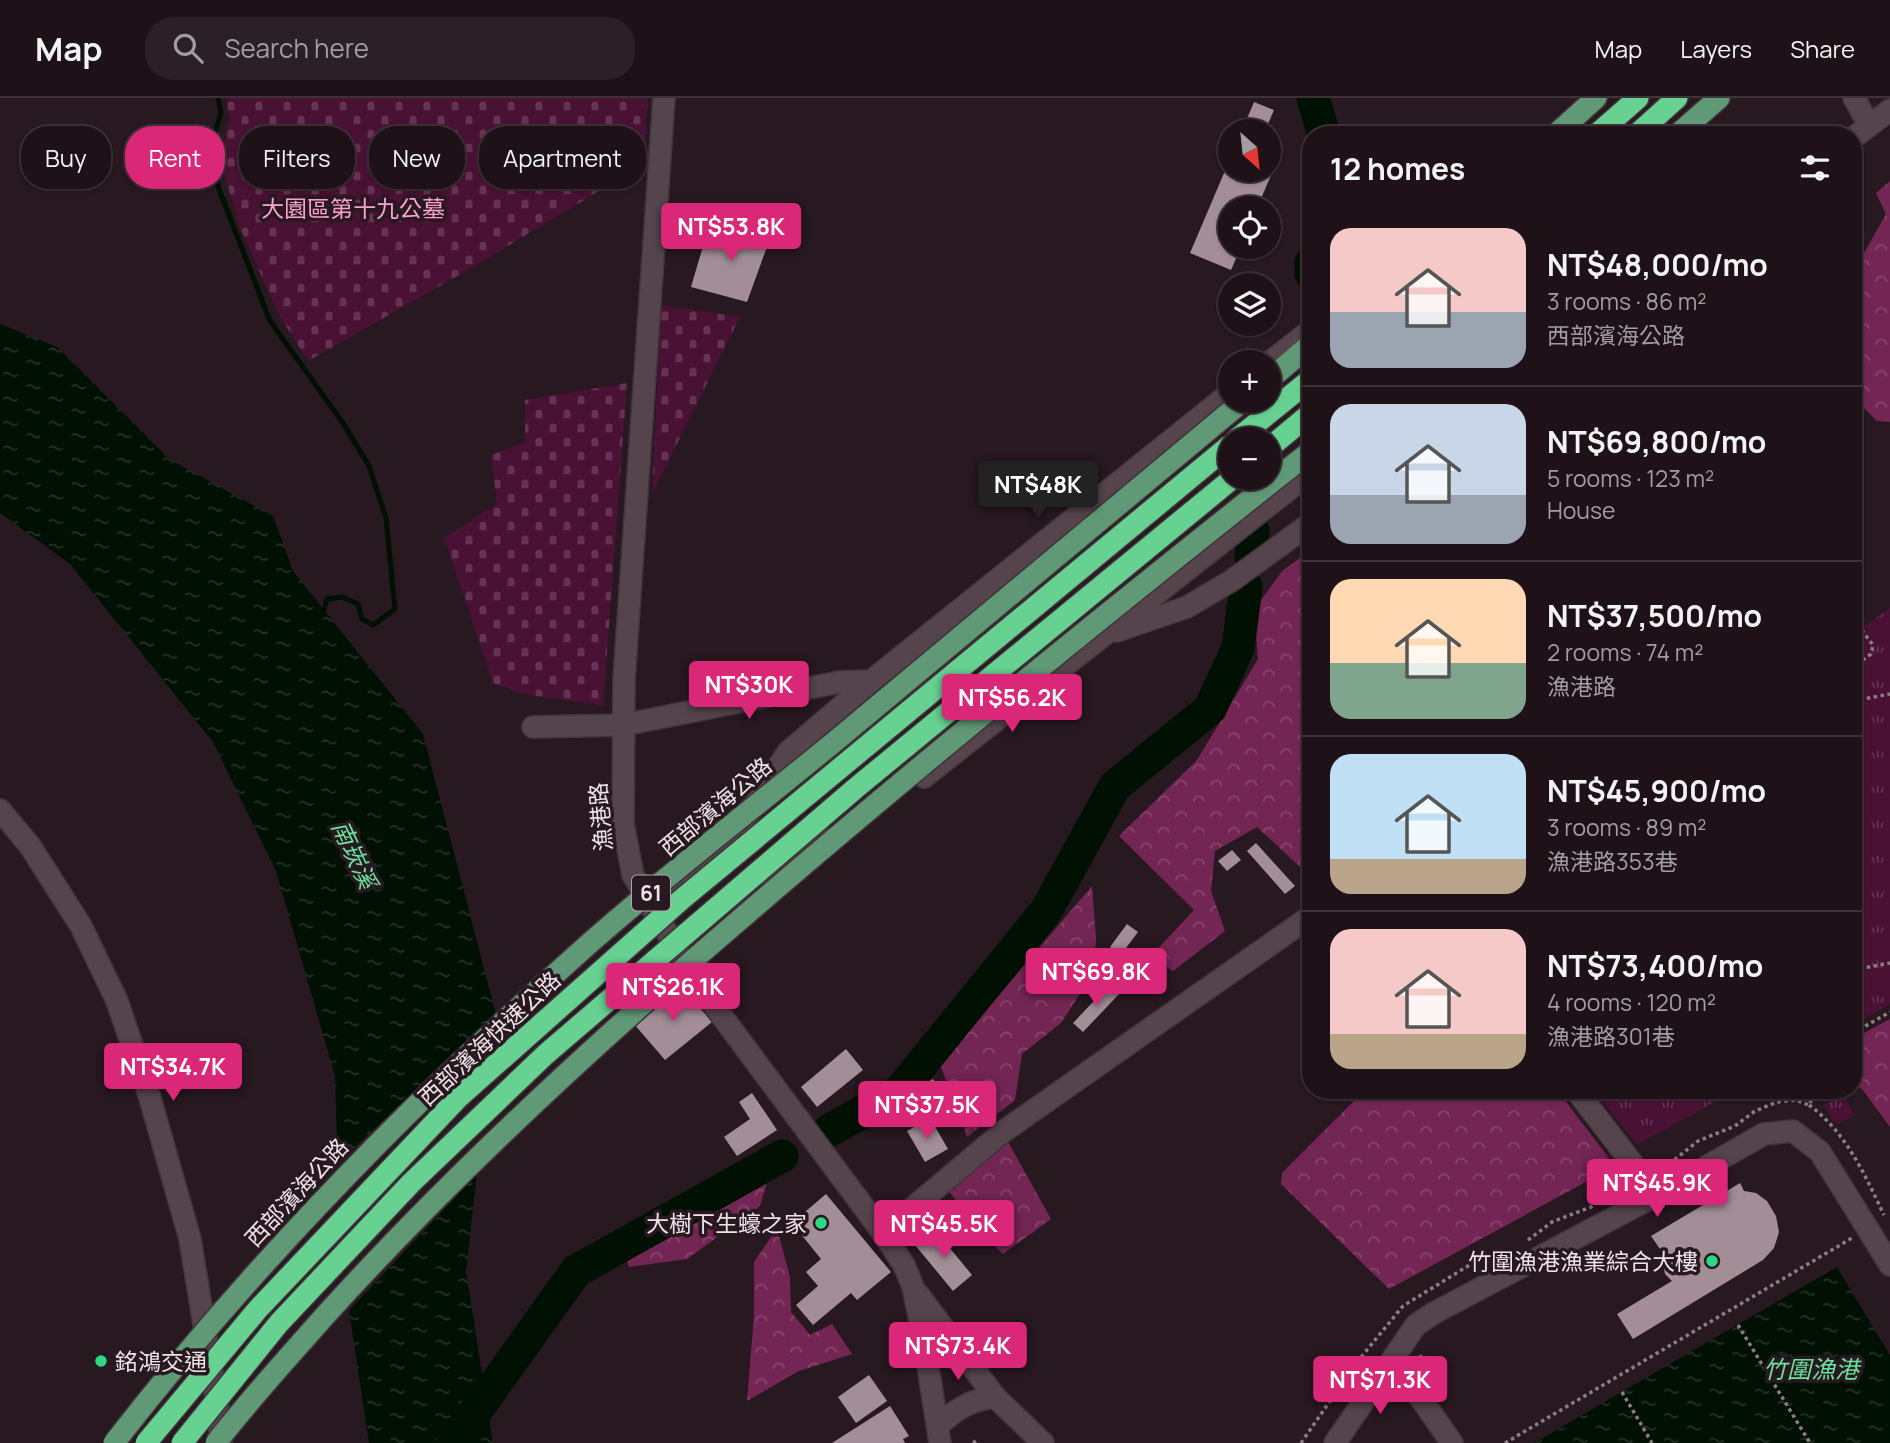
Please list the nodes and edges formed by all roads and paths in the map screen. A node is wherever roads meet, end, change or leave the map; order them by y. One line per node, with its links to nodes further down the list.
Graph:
1 (664, 98): 35 (street, 漁港路)
2 (1596, 98): 8 (main road)
3 (1638, 98): 9 (highway)
4 (1677, 98): 10 (highway)
5 (1719, 98): 11 (main road)
6 (1854, 98): 12 (street)
7 (1890, 110): 13 (street)
8 (1565, 126)
9 (1606, 126)
10 (1646, 126)
11 (1687, 126)
12 (1860, 126)
13 (1862, 131)
14 (1302, 337): 16 (street)
15 (1302, 352): 17 (main road)
16 (1281, 354)
17 (1281, 370)
18 (1302, 386): 22 (highway)
19 (1218, 403): 32 (street)
20 (1230, 413): 61 (main road, 西部濱海公路 / 61, bridge)
21 (1302, 420): 23 (highway)
22 (1252, 427)
23 (1281, 438)
24 (1218, 455): 62 (highway, 西部濱海快速公路 / 61, bridge)
25 (1302, 459): 64 (main road, bridge)
26 (1302, 479): 30 (street)
27 (1218, 490): 63 (highway, 61, bridge)
28 (1302, 530): 30 (street)
29 (1862, 631): 31 (path)
30 (1102, 636): 40 (street)
31 (1862, 660)
32 (871, 681): 35 (street); 38 (street)
33 (1890, 694): 34 (path)
34 (1862, 699)
35 (623, 725): 36 (street); 38 (street, 漁港路)
36 (533, 727)
37 (0, 810): 64 (street)
38 (652, 908): 40 (street, 漁港路)
39 (1302, 922): 51 (street)
40 (677, 950): 51 (street, 漁港路)
41 (1890, 962): 42 (path)
42 (1862, 968)
43 (1890, 1012): 44 (path)
44 (1862, 1028)
45 (1583, 1099): 48 (street)
46 (1812, 1099): 47 (path)
47 (1809, 1105): 48 (path); 50 (path)
48 (1642, 1176): 49 (street); 68 (path)
49 (1655, 1196): 50 (street); 56 (street)
50 (1876, 1223): 52 (street); 71 (path)
51 (883, 1233): 53 (street, 漁港路)
52 (1890, 1265)
53 (913, 1287): 59 (street); 60 (street, 漁港路)
54 (1738, 1325): 73 (path)
55 (1423, 1345): 57 (path)
56 (1391, 1364): 69 (street); 70 (street)
57 (1432, 1378)
58 (1622, 1392): 72 (path)
59 (995, 1397): 60 (street); 67 (street)
60 (939, 1435)
61 (114, 1443)
62 (146, 1443)
63 (182, 1443)
64 (218, 1443)
65 (973, 1443): 66 (path)
66 (979, 1443)
67 (1043, 1443)
68 (1301, 1443)
69 (1335, 1443)
70 (1452, 1443)
71 (1504, 1443)
72 (1652, 1443)
73 (1810, 1443)

